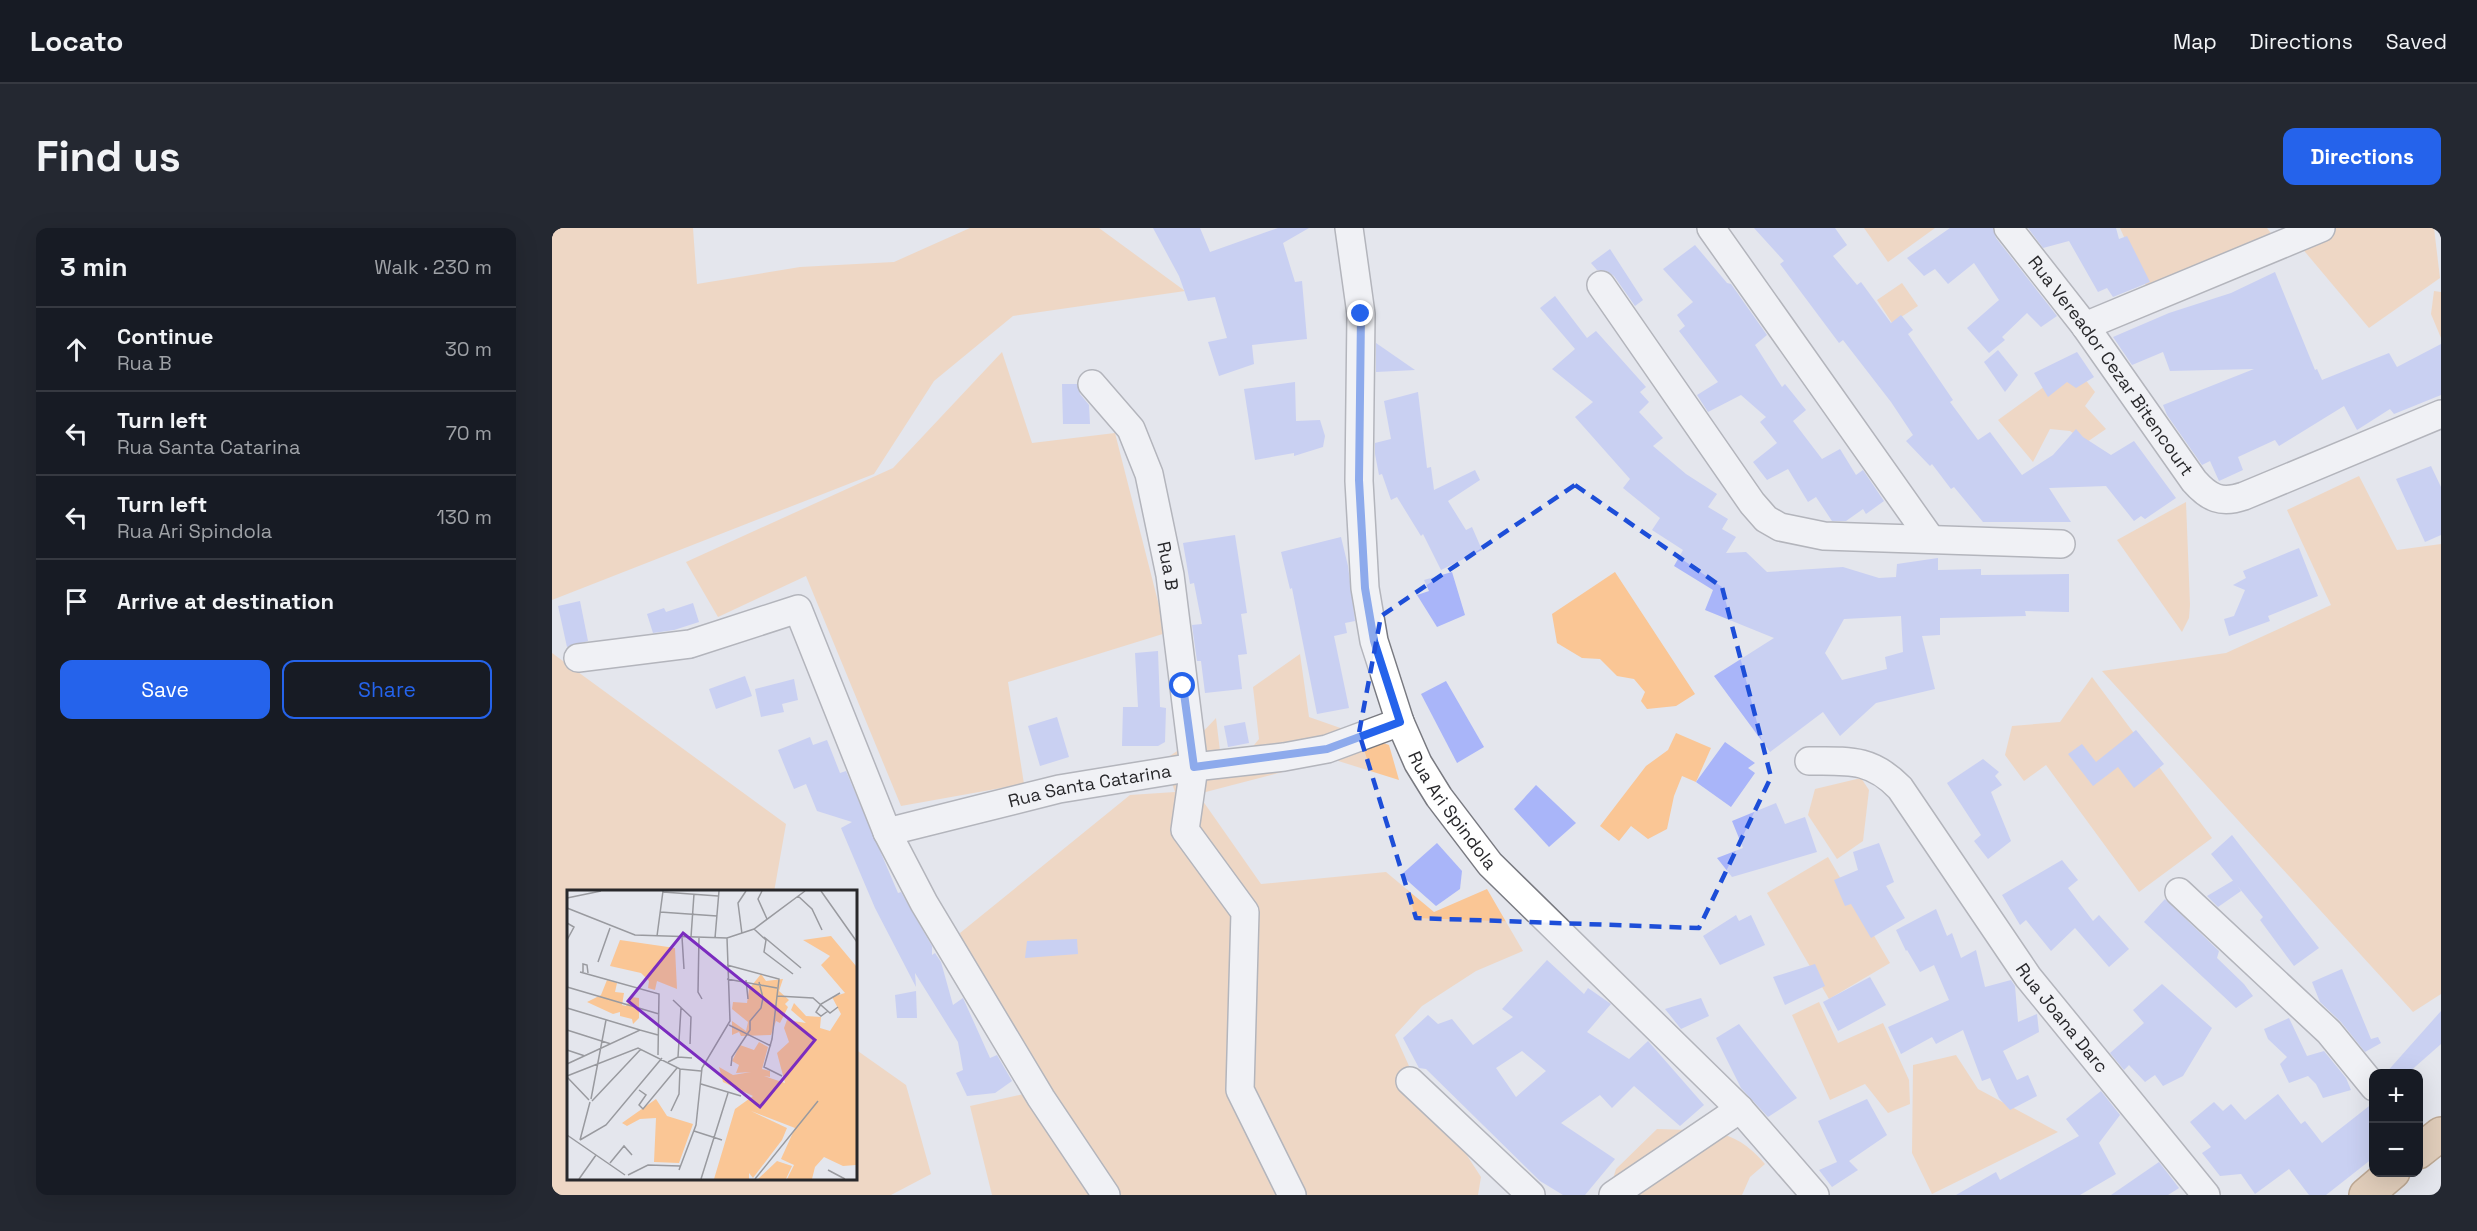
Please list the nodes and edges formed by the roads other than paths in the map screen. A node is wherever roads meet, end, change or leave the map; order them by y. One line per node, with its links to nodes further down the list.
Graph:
1 (1349, 228): 12 (street, Rua Ari Spindola)
2 (1711, 228): 9 (street)
3 (2008, 228): 6 (street, Rua Vereador Cezar Bitencourt)
4 (2321, 228): 6 (street)
5 (1600, 285): 9 (street)
6 (2085, 326): 8 (street, Rua Vereador Cezar Bitencourt)
7 (1092, 384): 14 (street, Rua B)
8 (2441, 414)
9 (1930, 538): 10 (street)
10 (2061, 543)
11 (579, 658): 15 (street)
12 (1400, 722): 14 (street, Rua Santa Catarina); 19 (street, Rua Ari Spindola)
13 (1809, 761): 28 (street, Rua Joana Darc)
14 (1194, 767): 15 (street, Rua Santa Catarina); 24 (street, Rua B)
15 (887, 832): 23 (street)
16 (2179, 892): 18 (street)
17 (1410, 1081): 25 (street)
18 (2369, 1082)
19 (1740, 1109): 26 (street); 27 (street, Rua Ari Spindola)
20 (2441, 1134): 21 (main road)
21 (2423, 1148)
22 (2388, 1177): 29 (main road)
23 (1106, 1195)
24 (1292, 1195)
25 (1531, 1195)
26 (1613, 1195)
27 (1815, 1195)
28 (2206, 1195)
29 (2366, 1195)

